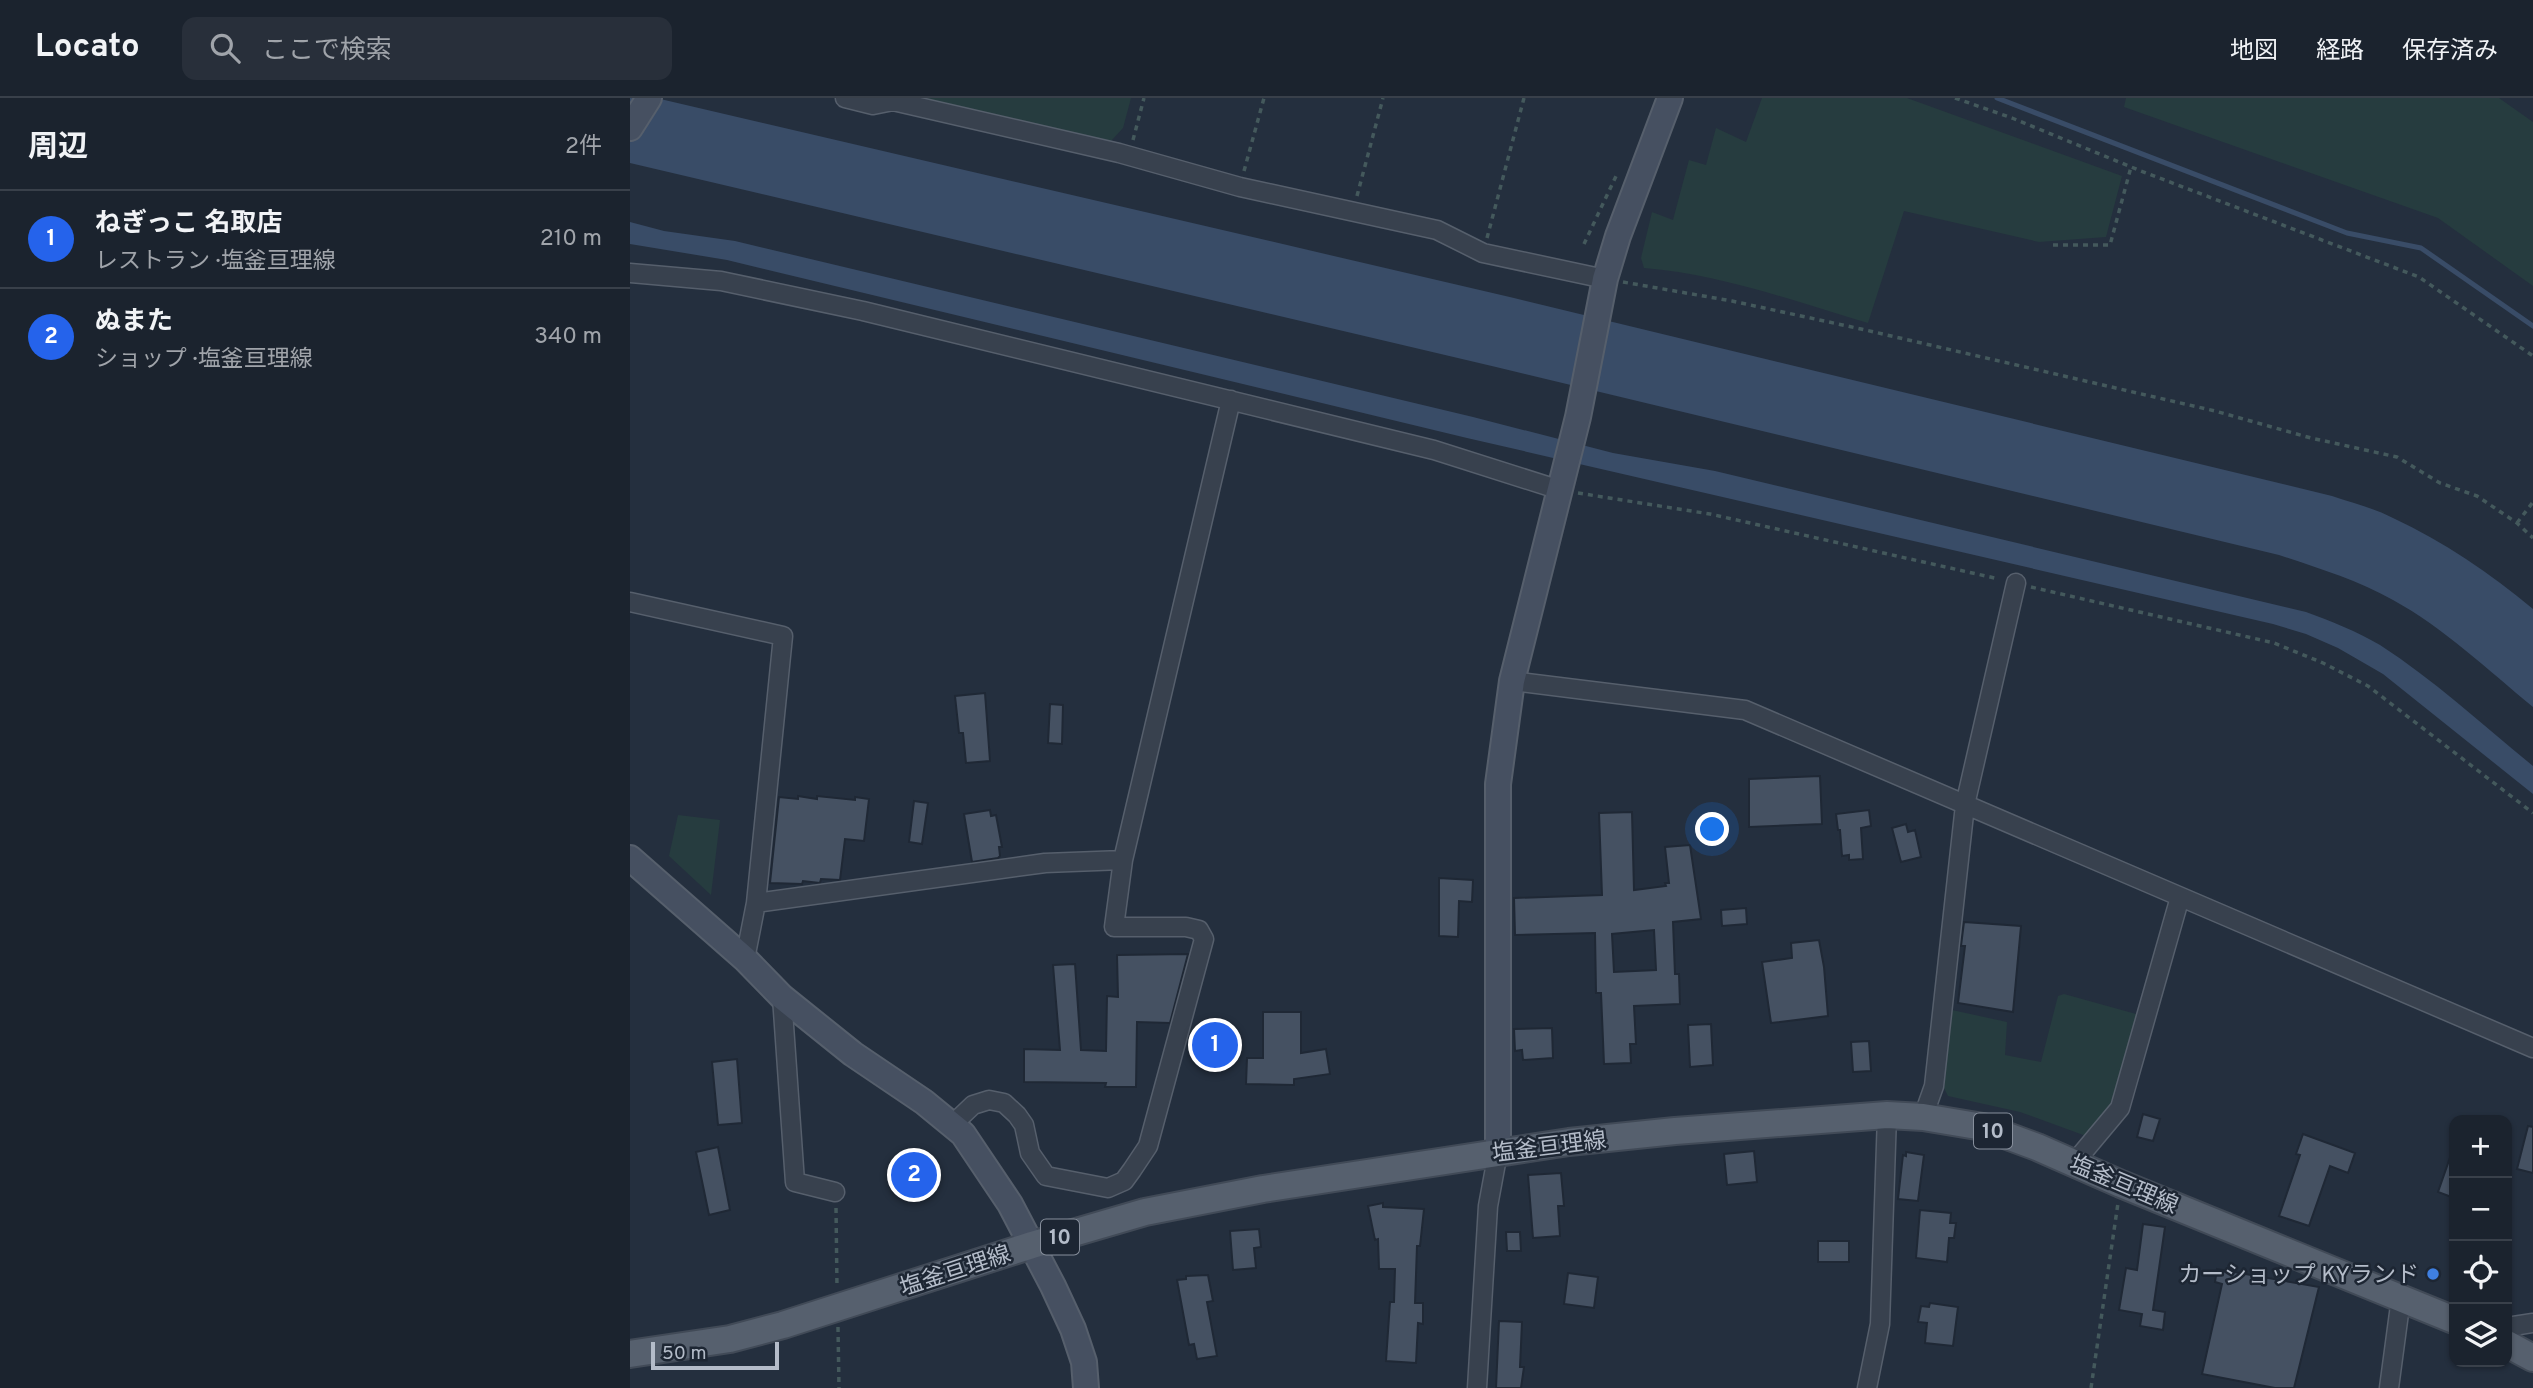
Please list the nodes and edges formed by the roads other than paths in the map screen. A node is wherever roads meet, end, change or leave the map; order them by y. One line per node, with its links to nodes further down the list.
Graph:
1 (649, 98): 4 (street)
2 (845, 98): 6 (street)
3 (1670, 98): 6 (street)
4 (630, 128)
5 (630, 272): 7 (street)
6 (1603, 290): 8 (street)
7 (1231, 400): 8 (street); 14 (street)
8 (1561, 487): 11 (street)
9 (2016, 583): 12 (street)
10 (630, 602): 16 (street)
11 (1512, 681): 12 (street); 23 (street)
12 (1965, 806): 15 (street); 21 (street)
13 (630, 858): 17 (street)
14 (1123, 860): 16 (street); 22 (street)
15 (2179, 897): 19 (street); 24 (street)
16 (756, 903): 17 (street)
17 (745, 959): 18 (street)
18 (782, 997): 22 (street); 25 (street)
19 (2533, 1048)
20 (1887, 1115): 21 (main road, 塩釜亘理線 / 10); 23 (main road, 塩釜亘理線 / 10); 36 (street)
21 (1923, 1117): 24 (main road, 塩釜亘理線 / 10)
22 (952, 1125): 26 (street)
23 (1498, 1152): 26 (main road, 塩釜亘理線 / 10); 35 (street)
24 (2074, 1163): 27 (main road, 塩釜亘理線 / 10)
25 (835, 1192)
26 (1032, 1245): 32 (main road, 塩釜亘理線 / 10); 34 (street)
27 (2401, 1298): 28 (main road, 塩釜亘理線 / 10); 37 (street)
28 (2449, 1318)
29 (2533, 1322): 30 (street)
30 (2512, 1326)
31 (2512, 1347): 33 (main road)
32 (630, 1354)
33 (2533, 1358)
34 (1086, 1388)
35 (1477, 1388)
36 (1867, 1388)
37 (2389, 1388)

